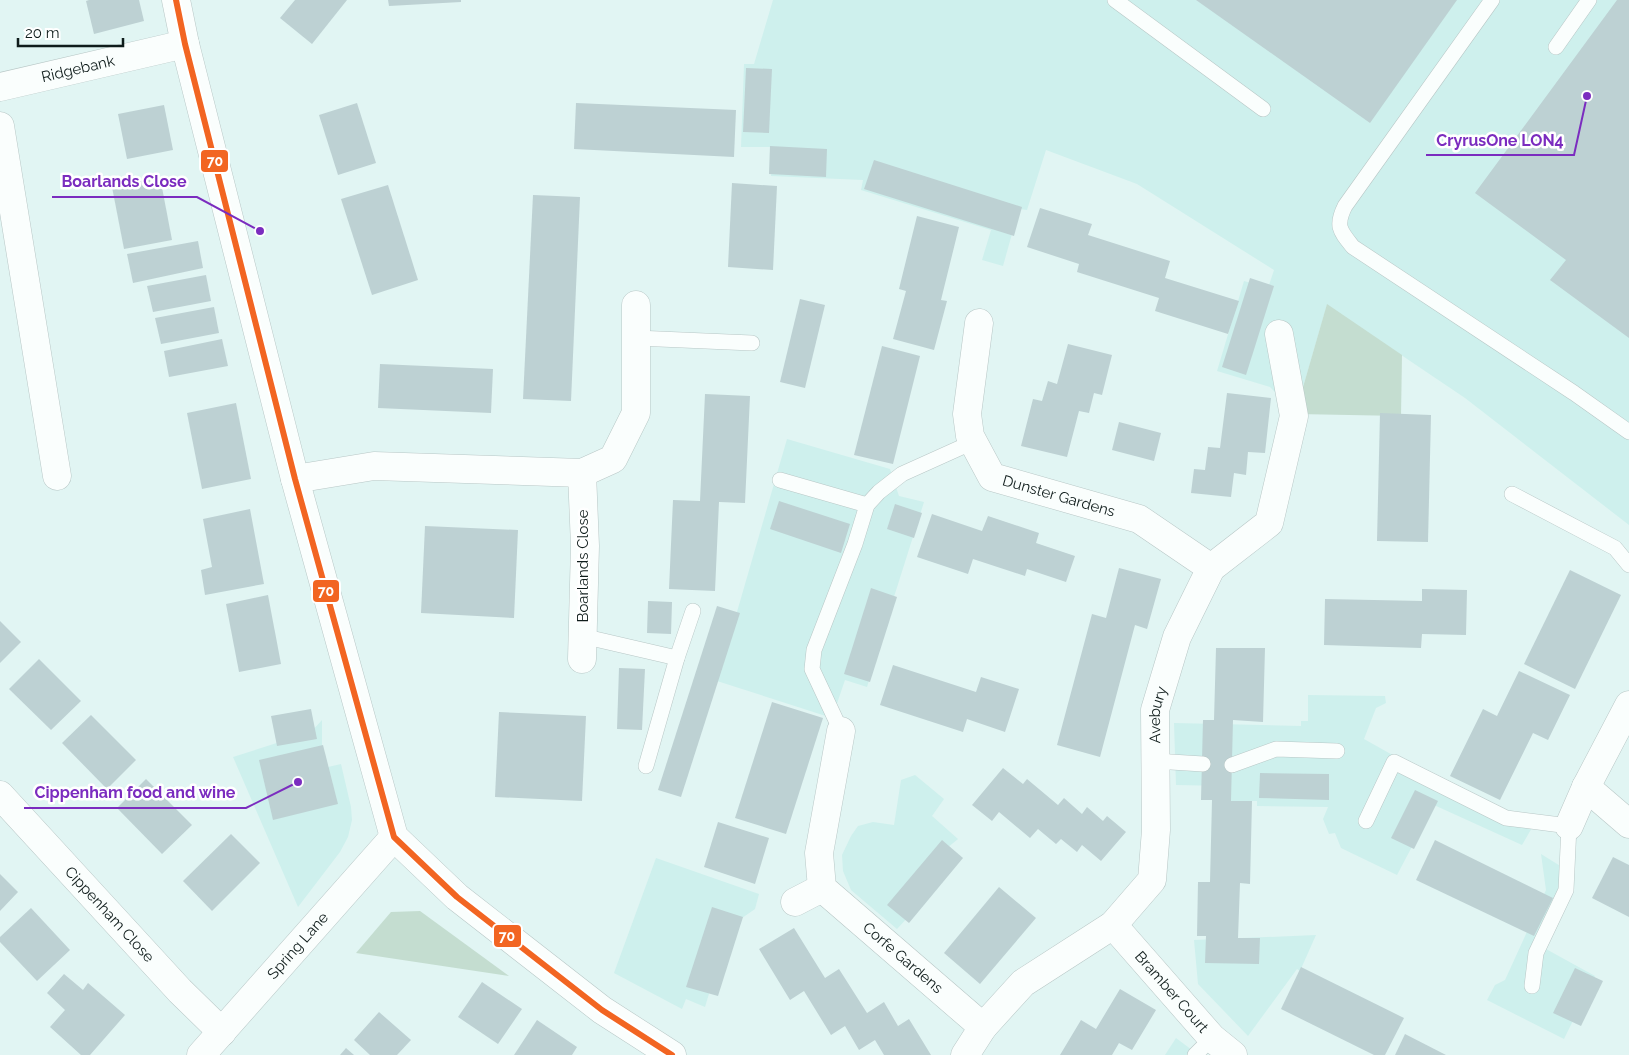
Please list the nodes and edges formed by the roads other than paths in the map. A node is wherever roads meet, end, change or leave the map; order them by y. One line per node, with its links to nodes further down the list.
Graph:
1 (176, 0): 5 (street)
2 (1115, 0): 8 (lane)
3 (1492, 0): 15 (lane)
4 (1589, 0): 6 (lane)
5 (186, 44): 7 (street, Ridgebank); 19 (street)
6 (1556, 47)
7 (0, 88)
8 (1263, 109)
9 (0, 126): 18 (street)
10 (636, 306): 13 (street)
11 (980, 323): 16 (street, Dunster Gardens)
12 (1279, 334): 24 (street, Avebury)
13 (636, 338): 14 (lane); 17 (street)
14 (752, 343)
15 (1629, 432)
16 (973, 442): 22 (lane); 24 (street, Dunster Gardens)
17 (582, 473): 19 (street); 26 (street, Boarlands Close)
18 (57, 476)
19 (295, 479): 40 (street)
20 (780, 480): 22 (lane)
21 (1512, 494): 23 (lane)
22 (867, 505): 29 (lane)
23 (1629, 564)
24 (1211, 568): 31 (street, Avebury)
25 (693, 611): 27 (lane)
26 (582, 647): 27 (lane)
27 (677, 658): 34 (lane)
28 (1629, 705): 35 (street)
29 (841, 731): 41 (street)
30 (1337, 751): 33 (lane)
31 (1155, 761): 32 (lane); 43 (street, Avebury)
32 (1202, 764)
33 (1232, 765)
34 (646, 766)
35 (1586, 787): 38 (street); 39 (street)
36 (0, 795): 46 (street, Cippenham Close)
37 (1366, 821): 39 (lane)
38 (1629, 824)
39 (1569, 826): 44 (lane)
40 (394, 837): 46 (street, Spring Lane); 49 (street)
41 (822, 888): 42 (street); 45 (street, Corfe Gardens)
42 (795, 902)
43 (1113, 925): 45 (street, Avebury); 47 (street, Bramber Court)
44 (1532, 986)
45 (983, 1028): 50 (street, Avebury)
46 (222, 1032): 48 (street, Spring Lane)
47 (1203, 1046): 51 (street, Bramber Court)
48 (201, 1055)
49 (672, 1055)
50 (965, 1055)
51 (1233, 1055)

